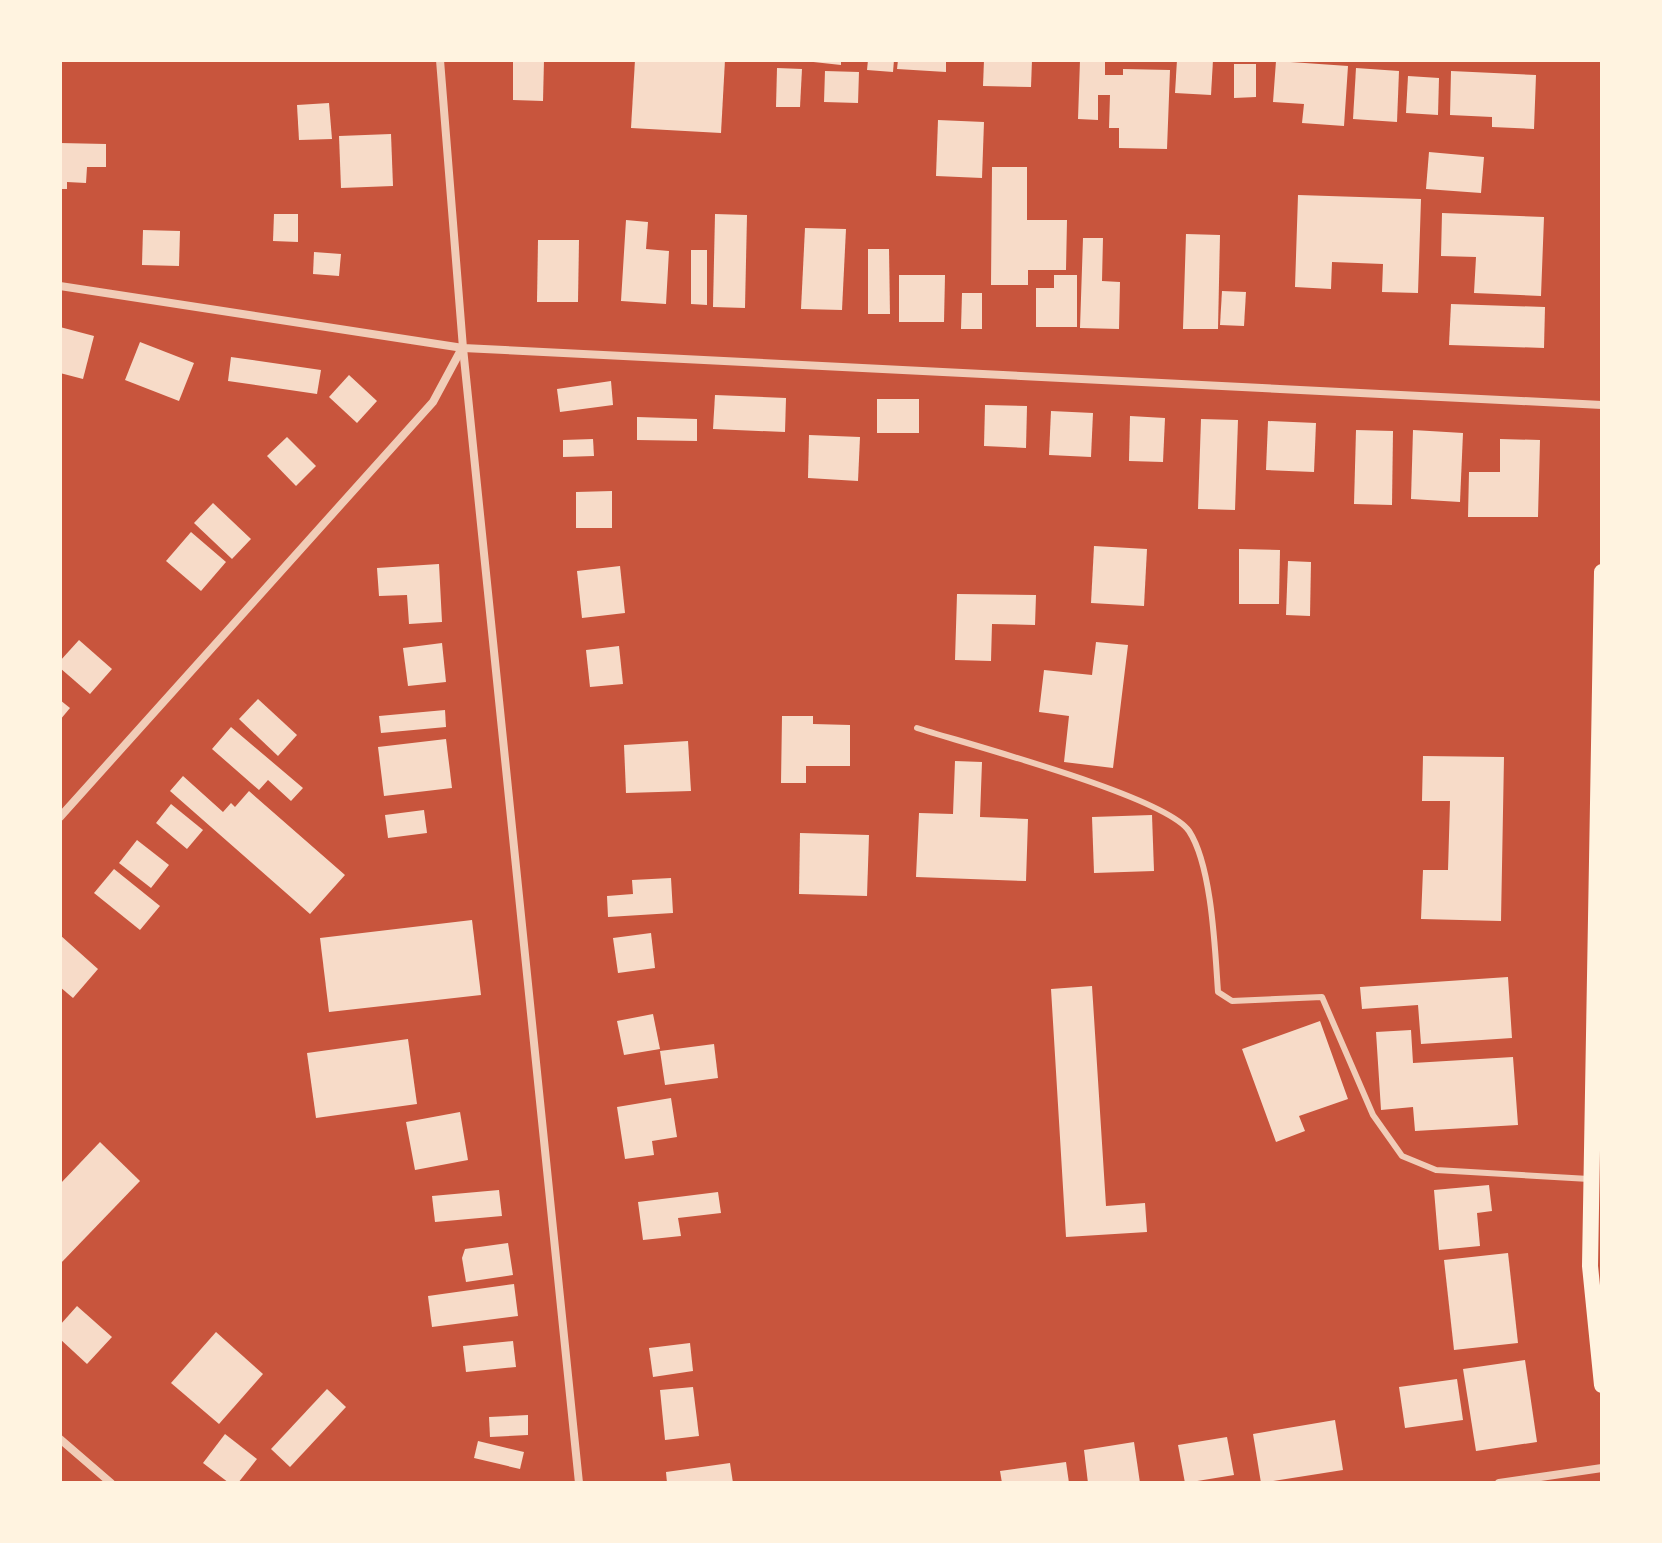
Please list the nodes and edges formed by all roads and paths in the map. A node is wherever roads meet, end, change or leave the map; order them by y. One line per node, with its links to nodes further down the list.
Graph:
1 (440, 60): 3 (street)
2 (60, 286): 3 (street)
3 (463, 348): 4 (street); 7 (street); 13 (street)
4 (1602, 405)
5 (1602, 572): 8 (main road)
6 (917, 728): 8 (lane)
7 (60, 817)
8 (1591, 1179): 9 (main road)
9 (1602, 1385)
10 (60, 1439): 12 (street)
11 (1602, 1468): 14 (street)
12 (111, 1483)
13 (579, 1483)
14 (1499, 1483)

